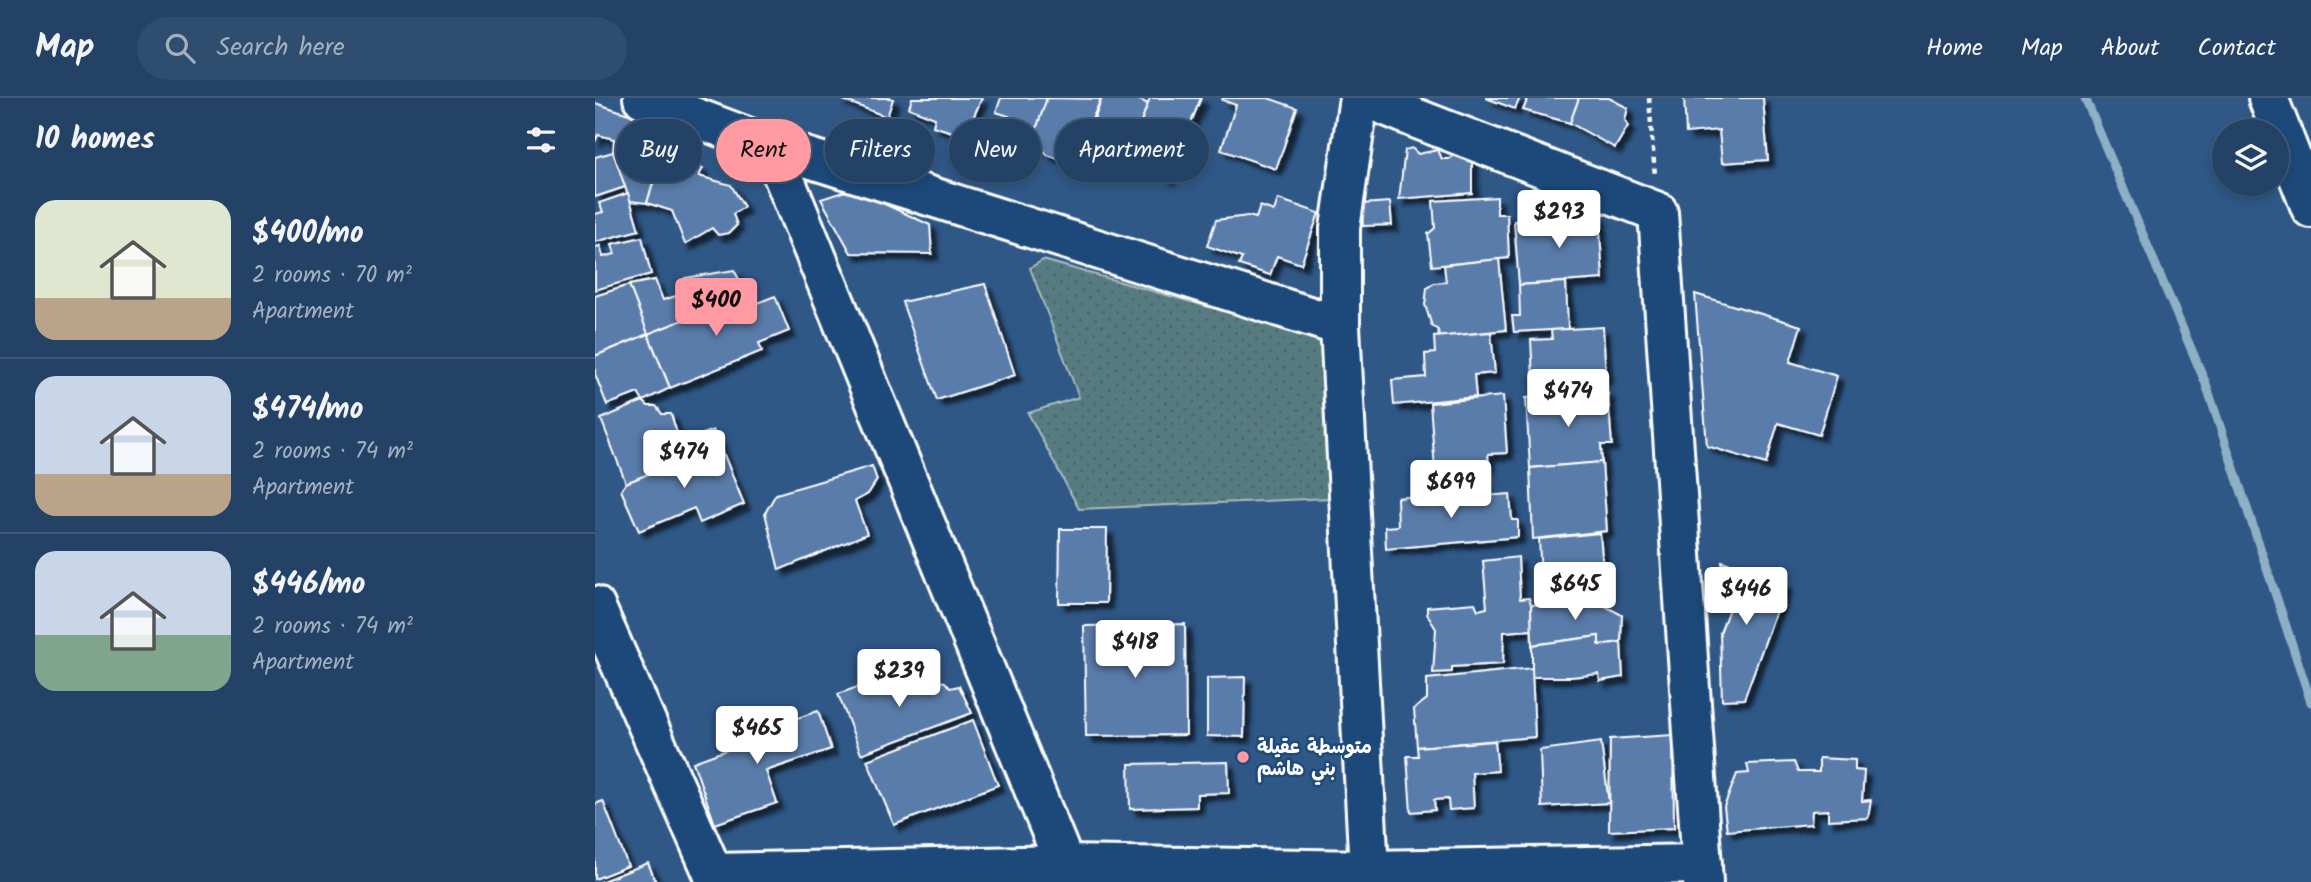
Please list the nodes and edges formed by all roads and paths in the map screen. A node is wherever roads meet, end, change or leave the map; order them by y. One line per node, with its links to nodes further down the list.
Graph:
1 (643, 98): 6 (street)
2 (1359, 98): 11 (street)
3 (1375, 98): 10 (street)
4 (1649, 98): 10 (path)
5 (2268, 98): 9 (street)
6 (716, 125)
7 (811, 159): 11 (street)
8 (786, 182): 13 (street)
9 (2309, 192)
10 (1658, 212): 15 (street)
11 (1340, 326): 14 (street)
12 (595, 606): 16 (street)
13 (1065, 865): 14 (street); 16 (street)
14 (1369, 870): 15 (street)
15 (1702, 873)
16 (715, 878)

